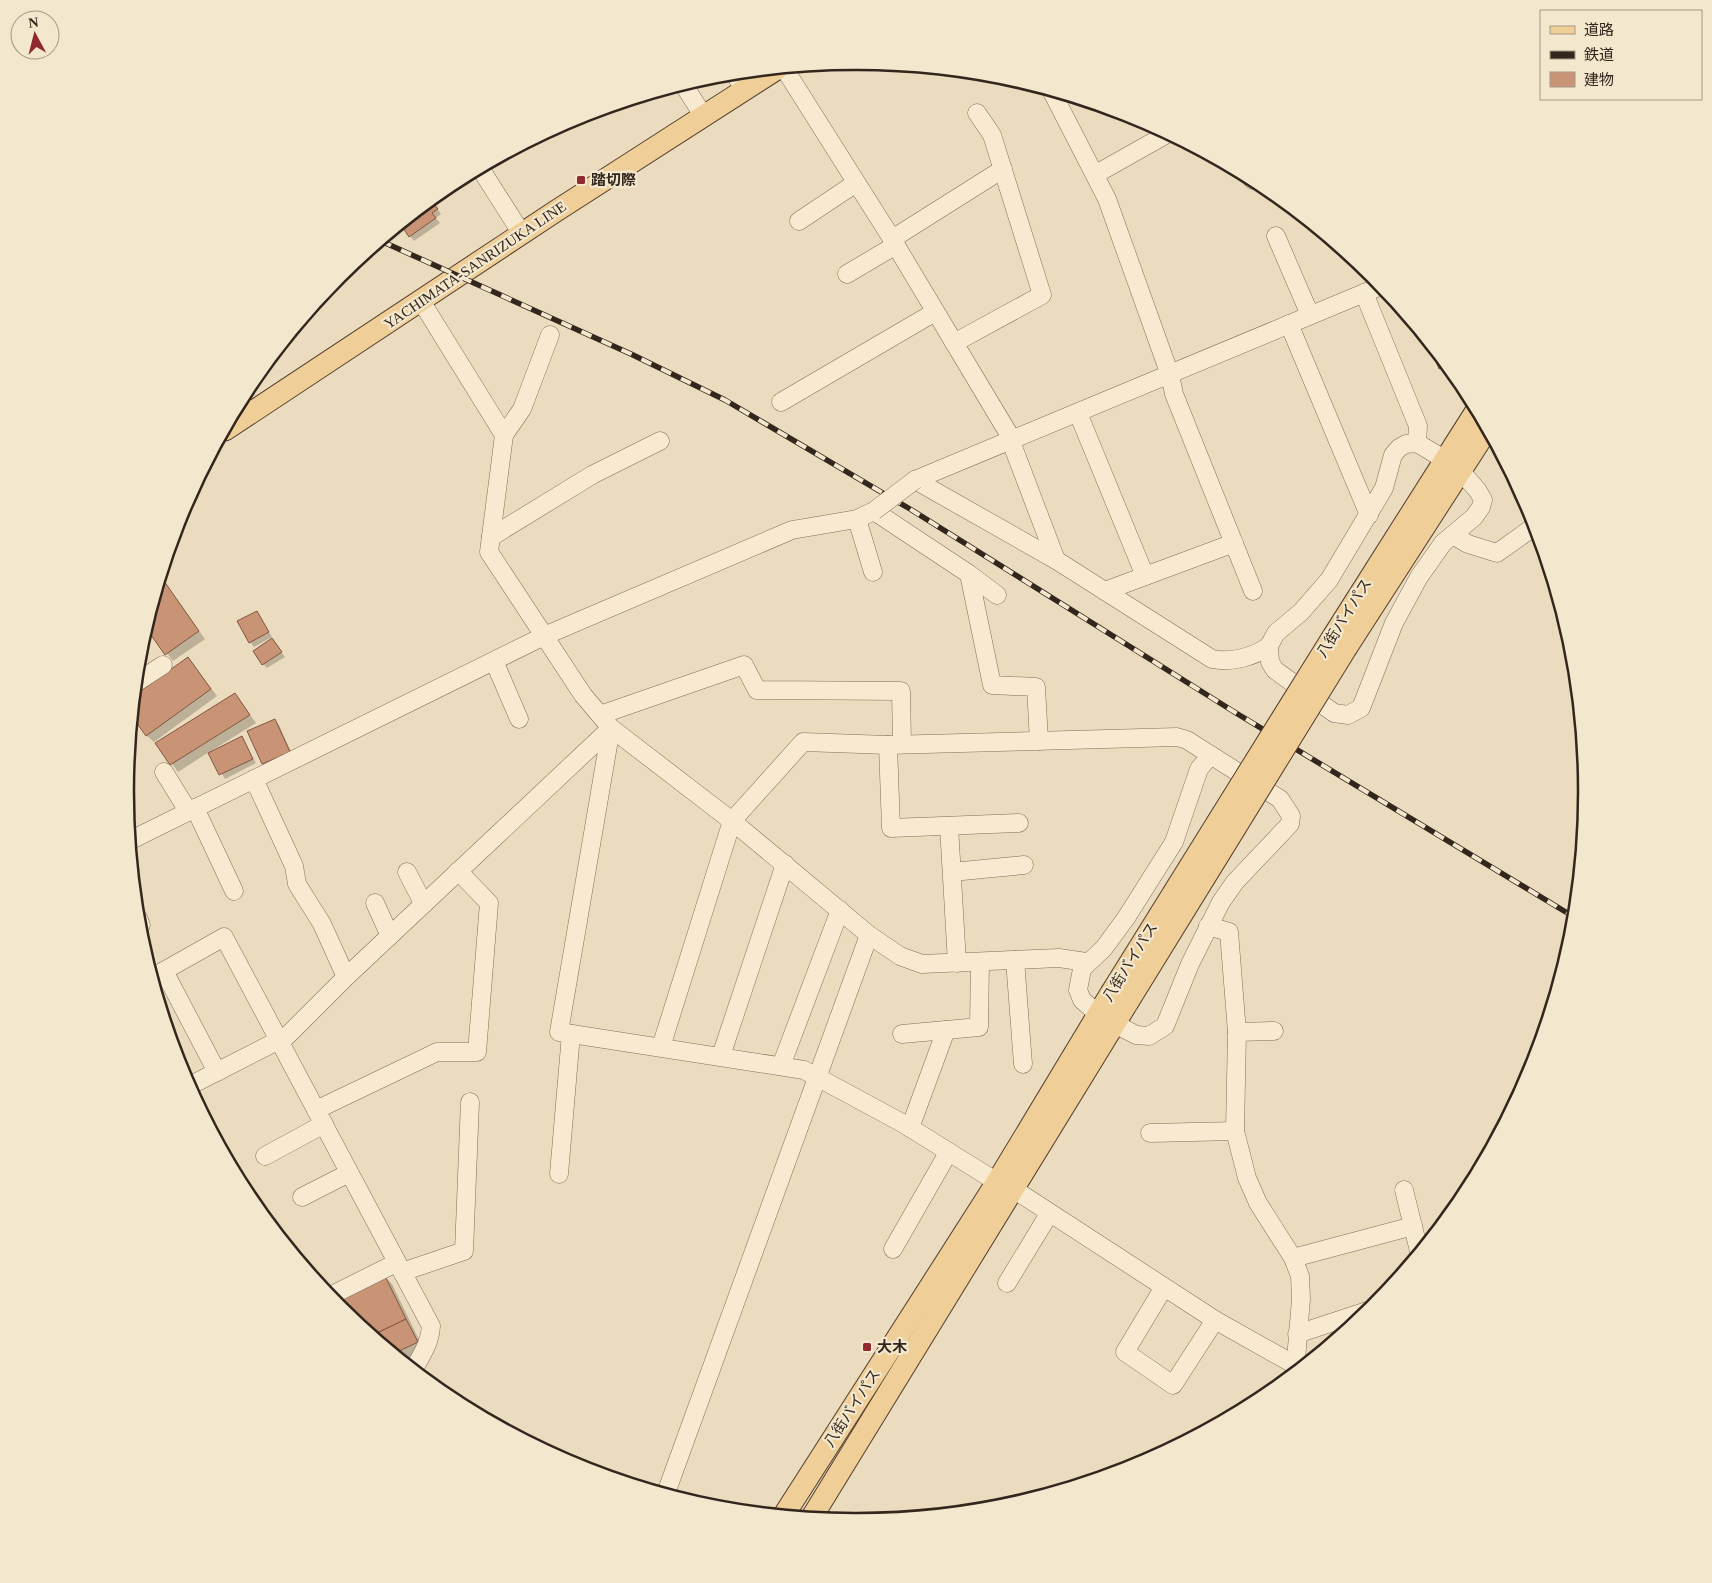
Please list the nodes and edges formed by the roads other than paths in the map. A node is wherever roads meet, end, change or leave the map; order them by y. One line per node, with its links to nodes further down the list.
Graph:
1 (788, 74): 11 (street)
2 (739, 81): 6 (main road, YACHIMATA-SANRIZUKA LINE)
3 (687, 91): 6 (street)
4 (1056, 99): 10 (street)
5 (978, 112): 8 (street)
6 (703, 115): 13 (main road, YACHIMATA-SANRIZUKA LINE)
7 (1161, 138): 10 (street)
8 (1003, 170): 15 (street); 24 (street)
9 (484, 174): 13 (street)
10 (1096, 174): 25 (street)
11 (856, 183): 12 (street); 15 (street)
12 (799, 221)
13 (522, 234): 19 (main road, YACHIMATA-SANRIZUKA LINE)
14 (1276, 236): 21 (street)
15 (894, 242): 16 (street); 20 (street)
16 (848, 274)
17 (1373, 289): 18 (street)
18 (1364, 293): 21 (street); 34 (street)
19 (421, 302): 27 (main road, YACHIMATA-SANRIZUKA LINE); 31 (street)
20 (936, 312): 24 (street); 26 (street)
21 (1310, 315): 22 (street)
22 (1289, 324): 25 (street); 38 (street)
23 (550, 335): 31 (street)
24 (954, 343): 33 (street)
25 (1170, 375): 28 (street); 43 (street)
26 (781, 402)
27 (245, 408)
28 (1078, 413): 33 (street); 47 (street)
29 (1473, 418): 35 (main road, 八街バイパス)
30 (1483, 434): 35 (main road, 八街バイパス)
31 (504, 436): 42 (street)
32 (660, 441): 42 (street)
33 (1009, 441): 36 (street); 44 (street)
34 (1417, 443): 35 (street); 38 (street)
35 (1452, 464): 41 (street); 86 (main road, 八街バイパス, bridge)
36 (916, 480): 37 (street, bridge); 44 (street)
37 (874, 511): 39 (street); 46 (street)
38 (1369, 515): 52 (street)
39 (857, 519): 45 (street); 51 (street)
40 (1529, 531): 41 (street)
41 (1453, 535): 52 (street)
42 (491, 537): 51 (street)
43 (1234, 543): 47 (street); 49 (street)
44 (1056, 560): 48 (street)
45 (873, 572)
46 (969, 574): 50 (street); 58 (street)
47 (1145, 576): 48 (street)
48 (1105, 591): 52 (street)
49 (1254, 591)
50 (997, 596)
51 (544, 636): 53 (street); 57 (street)
52 (1269, 646)
53 (494, 661): 56 (street); 62 (street)
54 (163, 665): 55 (street)
55 (144, 677)
56 (519, 718)
57 (605, 722): 59 (street); 64 (street); 70 (street); 90 (street)
58 (1039, 740): 59 (street); 60 (street)
59 (895, 744): 64 (street); 66 (street)
60 (1210, 756): 77 (street); 82 (street)
61 (164, 772): 63 (street)
62 (254, 779): 63 (street); 85 (street)
63 (192, 810): 67 (street); 73 (street)
64 (732, 821): 68 (street); 93 (street)
65 (1019, 823): 66 (street)
66 (949, 826): 72 (street)
67 (136, 837)
68 (785, 864): 76 (street); 94 (street)
69 (1024, 865): 72 (street)
70 (458, 871): 74 (street); 101 (street)
71 (408, 872): 74 (street)
72 (952, 872): 83 (street)
73 (234, 890)
74 (423, 903): 79 (street)
75 (375, 904): 79 (street)
76 (840, 910): 78 (street); 96 (street)
77 (1208, 926): 86 (street); 89 (street)
78 (869, 935): 83 (street); 98 (street)
79 (390, 936): 85 (street)
80 (1015, 960): 81 (street); 82 (street); 95 (street)
81 (980, 962): 83 (street); 87 (street)
82 (1086, 962): 86 (street)
83 (957, 963)
84 (158, 974): 92 (street); 97 (street)
85 (346, 977): 92 (street)
86 (1106, 1019): 109 (main road, 八街バイパス)
87 (946, 1030): 91 (street); 102 (street)
88 (1274, 1031): 89 (street)
89 (1237, 1032): 103 (street)
90 (570, 1034): 93 (street); 108 (street)
91 (902, 1034)
92 (278, 1041): 97 (street); 101 (street)
93 (661, 1047): 94 (street)
94 (721, 1056): 96 (street)
95 (1023, 1064)
96 (781, 1066): 98 (street)
97 (217, 1072): 99 (street)
98 (818, 1076): 102 (street); 127 (street)
99 (196, 1083)
100 (470, 1102): 117 (street)
101 (320, 1117): 106 (street); 107 (street)
102 (910, 1128): 105 (street)
103 (1235, 1131): 104 (street); 116 (street)
104 (1150, 1133)
105 (948, 1153): 109 (street); 115 (street)
106 (265, 1156)
107 (350, 1172): 111 (street); 117 (street)
108 (559, 1174)
109 (1006, 1186): 112 (street); 128 (main road, 八街バイパス); 129 (main road, 八街バイパス)
110 (1404, 1190): 113 (street)
111 (302, 1197)
112 (1049, 1214): 118 (street); 119 (street)
113 (1413, 1226): 114 (street); 116 (street)
114 (1417, 1244)
115 (893, 1249)
116 (1293, 1258): 123 (street)
117 (396, 1269): 120 (street); 124 (street)
118 (1007, 1283)
119 (1164, 1287): 122 (street); 122 (street)
120 (338, 1293)
121 (1351, 1316): 123 (street)
122 (1215, 1320): 126 (street)
123 (1297, 1334): 125 (street)
124 (417, 1364)
125 (1295, 1364)
126 (1292, 1366)
127 (668, 1488)
128 (788, 1509)
129 (816, 1511)

